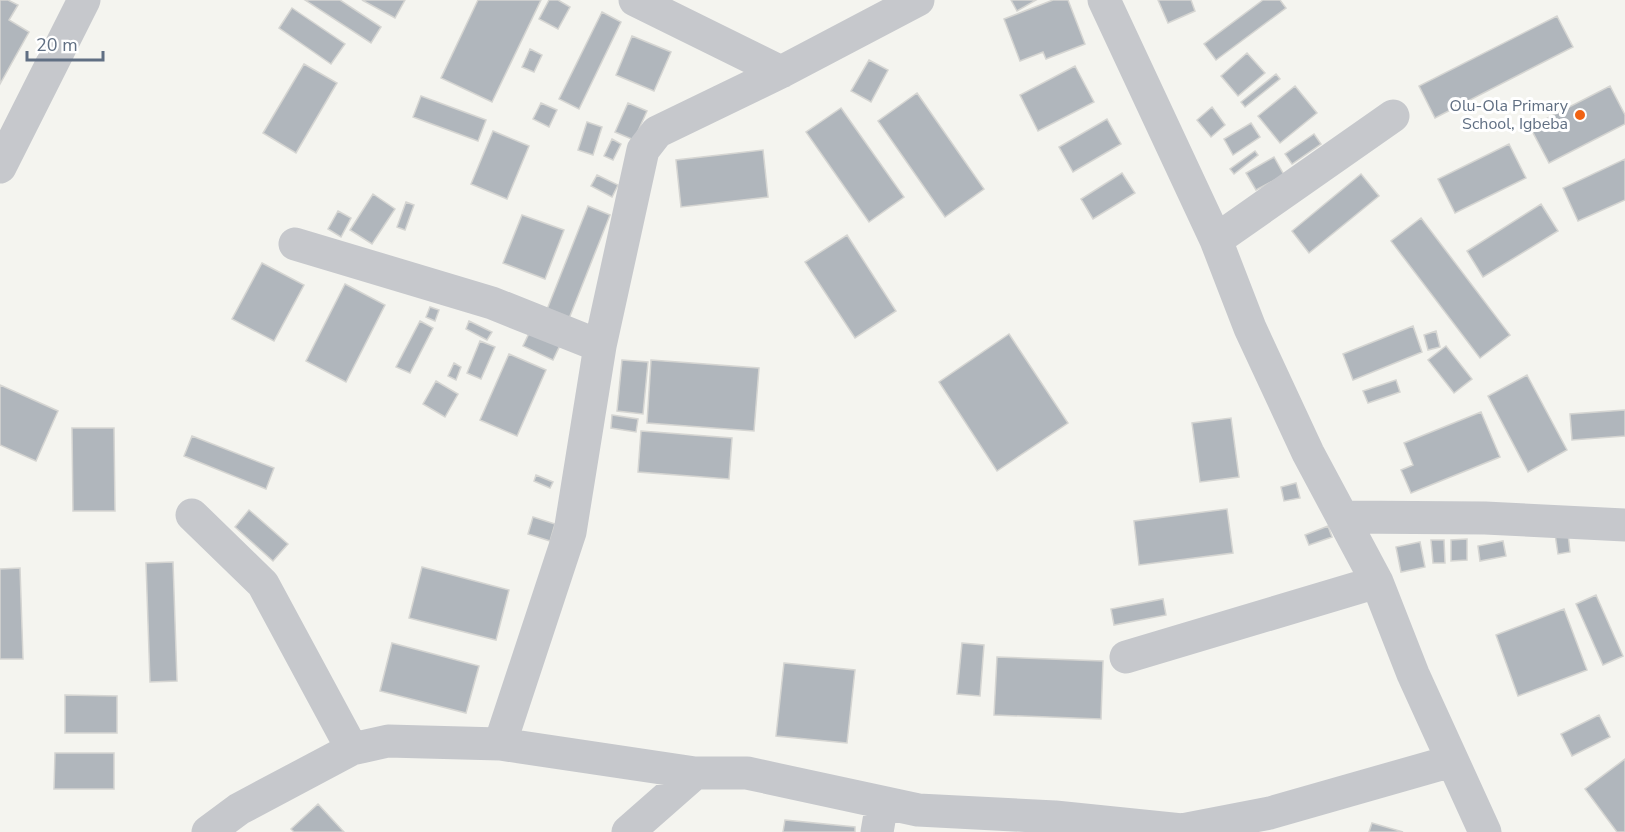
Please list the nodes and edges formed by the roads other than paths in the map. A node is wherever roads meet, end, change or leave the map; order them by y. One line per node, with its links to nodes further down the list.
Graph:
1 (84, 0): 7 (street)
2 (635, 0): 5 (street)
3 (918, 0): 5 (street)
4 (1104, 0): 8 (street)
5 (781, 72): 10 (street)
6 (1394, 116): 8 (street)
7 (0, 167)
8 (1216, 240): 12 (street)
9 (295, 244): 10 (street)
10 (600, 345): 16 (street)
11 (192, 514): 17 (street)
12 (1343, 517): 13 (street); 14 (street)
13 (1625, 525)
14 (1377, 582): 15 (street); 18 (street)
15 (1126, 657)
16 (500, 744): 17 (street); 19 (street)
17 (352, 749): 22 (street)
18 (1452, 761): 21 (street); 24 (street)
19 (695, 773): 20 (street); 23 (street)
20 (880, 817): 21 (street)
21 (1182, 831)
22 (208, 832)
23 (628, 832)
24 (1485, 832)

